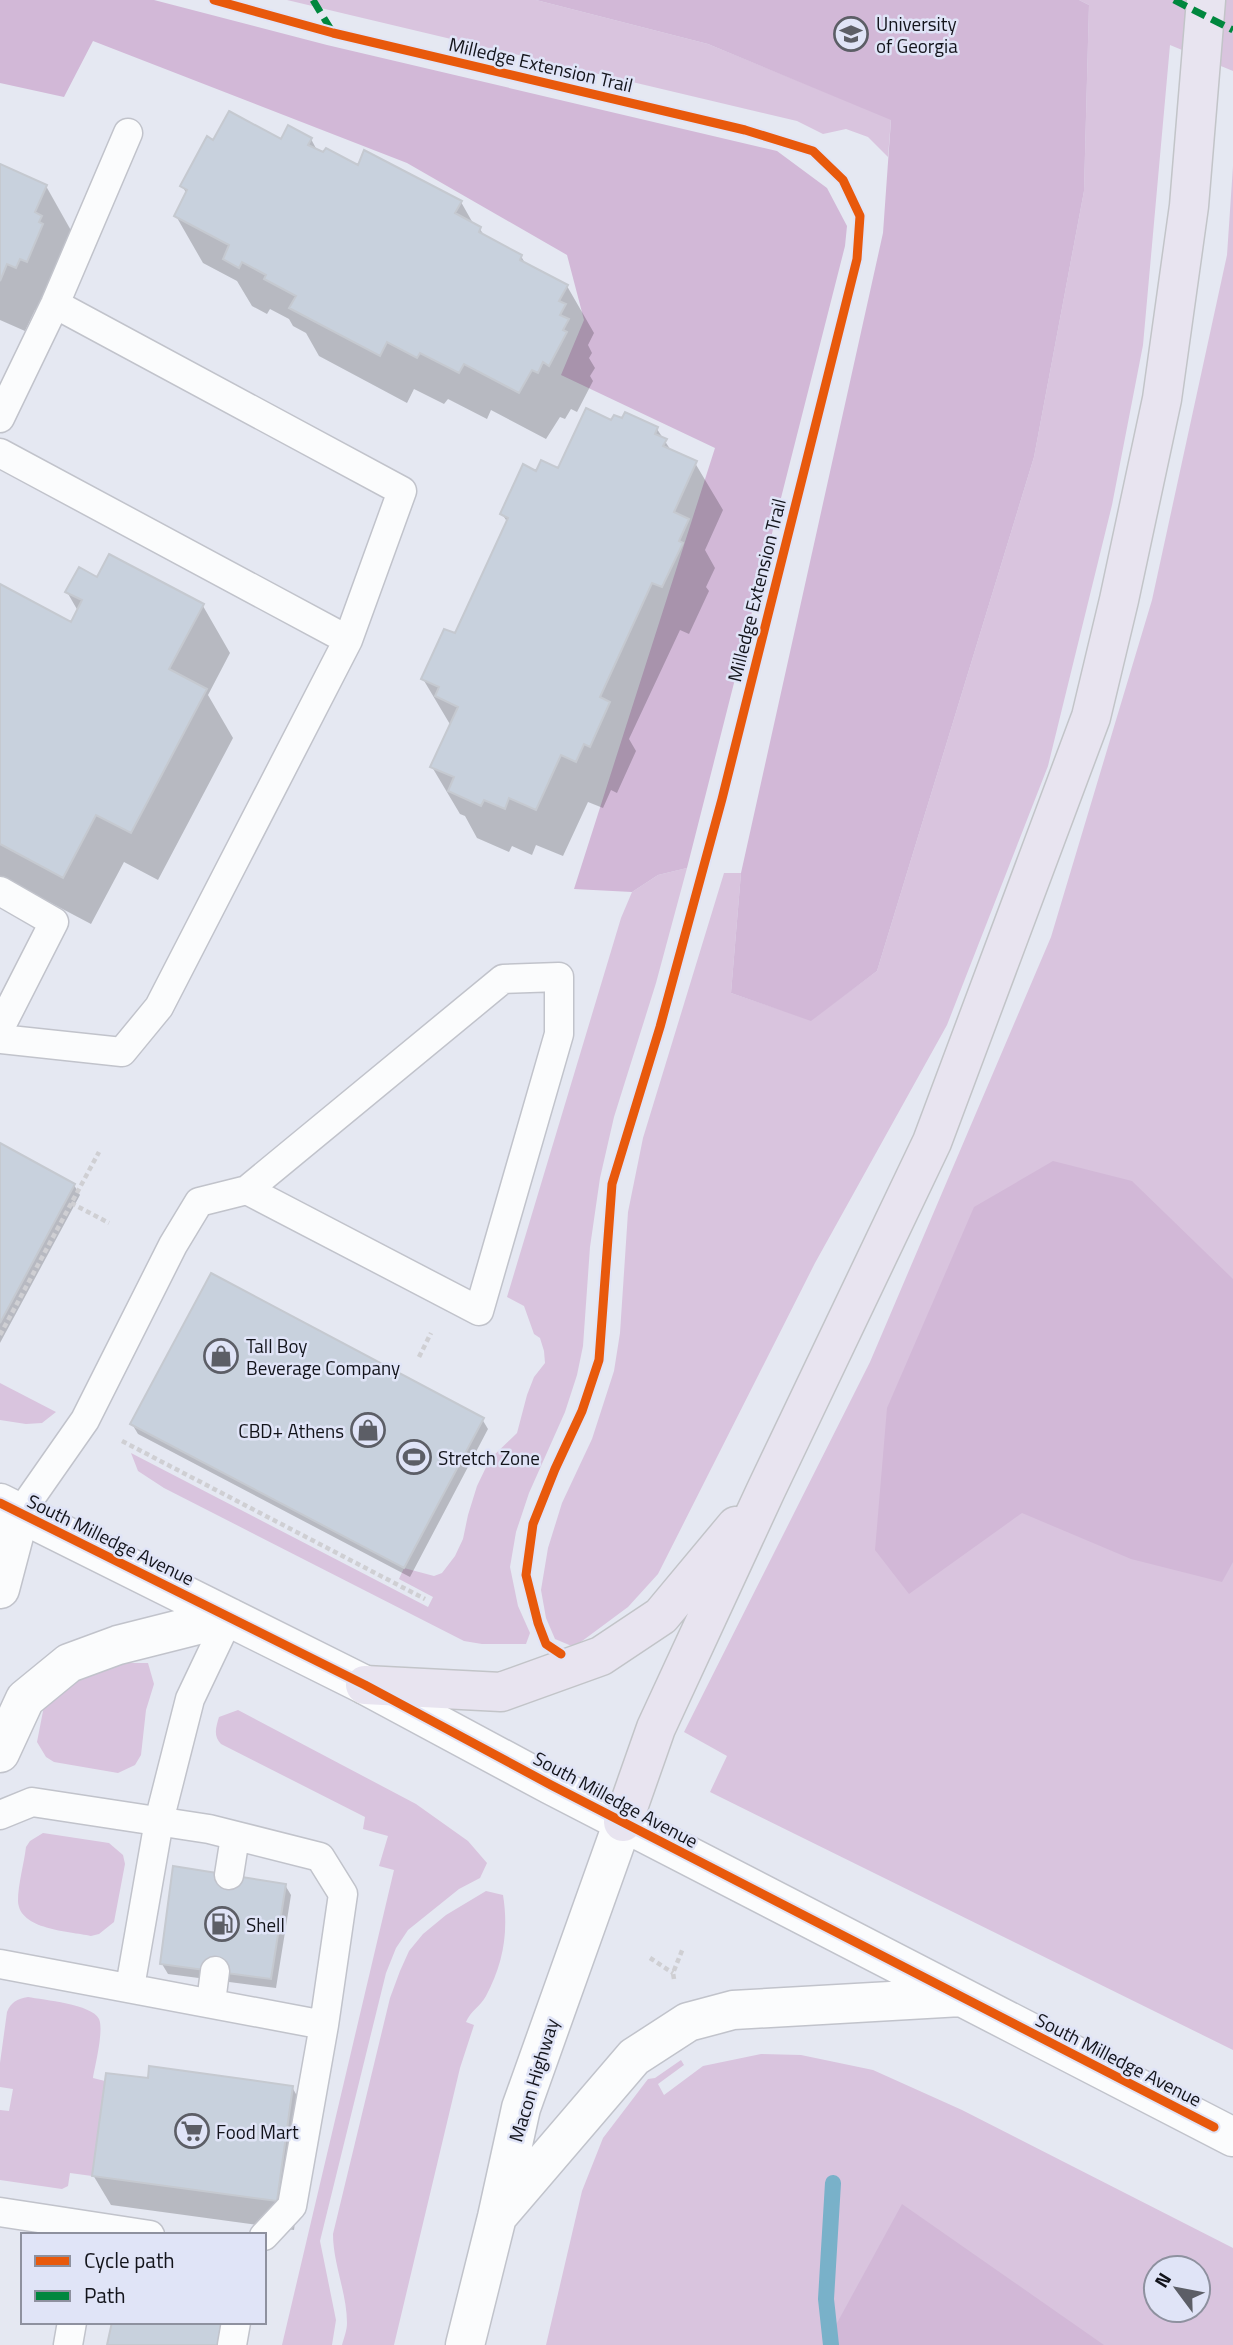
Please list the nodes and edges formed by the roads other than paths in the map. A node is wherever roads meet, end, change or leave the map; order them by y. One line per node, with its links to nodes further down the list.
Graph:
1 (1206, 0): 11 (highway)
2 (128, 133): 3 (lane)
3 (55, 304): 4 (lane); 6 (lane)
4 (0, 418)
5 (0, 453): 6 (lane)
6 (348, 640): 9 (lane)
7 (0, 891): 8 (lane)
8 (0, 1028)
9 (0, 1039)
10 (247, 1190): 10 (lane); 12 (lane)
11 (766, 1490): 15 (highway); 19 (highway)
12 (10, 1508): 13 (main road); 14 (main road, South Milledge Avenue)
13 (0, 1589)
14 (229, 1617): 15 (main road, South Milledge Avenue); 16 (main road); 18 (lane)
15 (365, 1685): 19 (main road, South Milledge Avenue)
16 (0, 1753)
17 (0, 1815): 18 (lane)
18 (159, 1822): 20 (lane); 24 (lane)
19 (623, 1822): 25 (main road, South Milledge Avenue); 30 (main road, Macon Highway)
20 (235, 1837): 21 (lane); 27 (lane)
21 (229, 1875)
22 (0, 1964): 24 (lane)
23 (215, 1972): 26 (lane)
24 (130, 1987): 26 (lane)
25 (961, 1997): 28 (main road, South Milledge Avenue); 30 (main road)
26 (211, 2002): 27 (lane)
27 (324, 2025): 33 (lane)
28 (1233, 2137)
29 (0, 2212): 31 (lane)
30 (497, 2217): 38 (main road, Macon Highway)
31 (91, 2231): 32 (lane)
32 (120, 2233)
33 (266, 2234)
34 (72, 2324): 36 (lane)
35 (236, 2324): 37 (lane)
36 (68, 2345)
37 (232, 2345)
38 (465, 2345)

